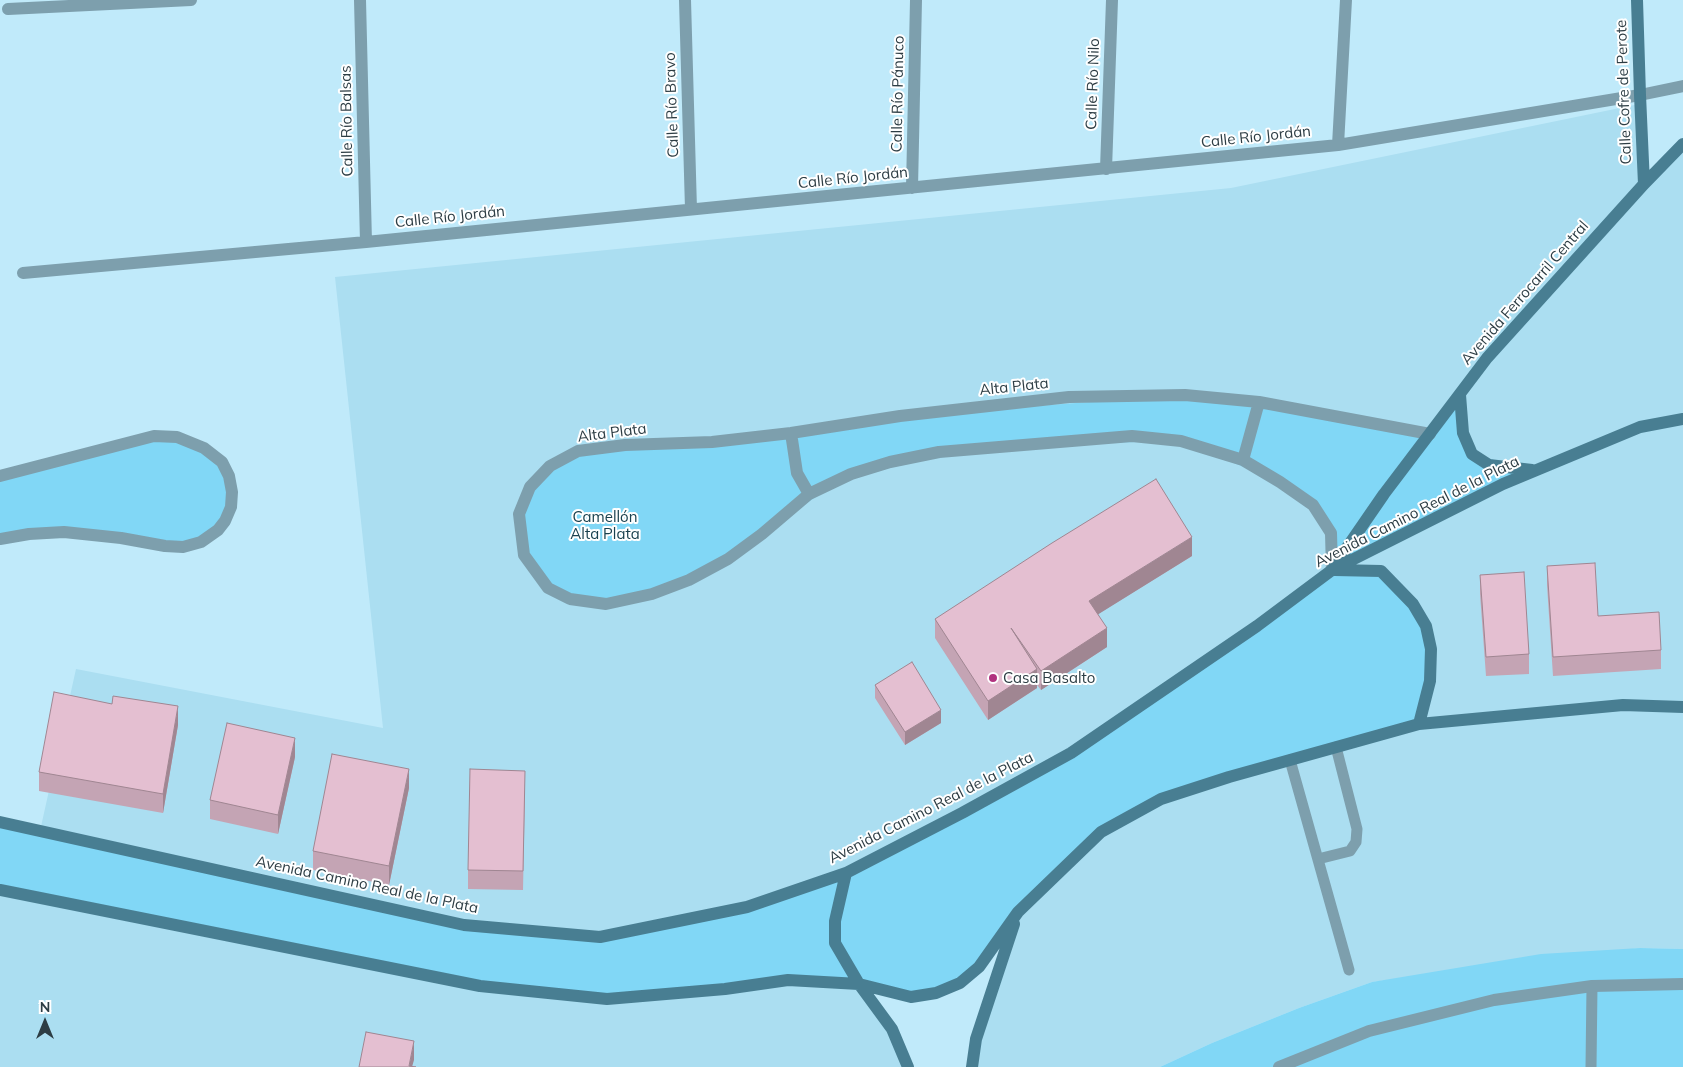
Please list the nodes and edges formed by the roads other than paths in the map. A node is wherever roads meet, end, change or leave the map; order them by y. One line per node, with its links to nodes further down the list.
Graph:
1 (192, 0): 8 (street)
2 (360, 0): 17 (street, Calle Río Balsas)
3 (686, 0): 16 (street, Calle Río Bravo)
4 (916, 0): 15 (street, Calle Río Pánuco)
5 (1112, 0): 13 (street, Calle Río Nilo)
6 (1346, 0): 12 (street)
7 (1637, 0): 10 (main road, Calle Cofre de Perote)
8 (8, 9)
9 (1683, 86): 10 (street, Calle Río Jordán)
10 (1640, 95): 12 (street, Calle Río Jordán); 14 (main road, Calle Cofre de Perote)
11 (1683, 144): 14 (main road, Avenida Ferrocarril Central)
12 (1338, 145): 13 (street, Calle Río Jordán)
13 (1106, 169): 15 (street, Calle Río Jordán)
14 (1644, 184): 19 (main road, Avenida Ferrocarril Central)
15 (912, 188): 16 (street, Calle Río Jordán)
16 (691, 210): 17 (street, Calle Río Jordán)
17 (366, 242): 18 (street, Calle Río Jordán)
18 (23, 273)
19 (1460, 395): 23 (main road, Avenida Ferrocarril Central); 25 (main road)
20 (1259, 402): 22 (street, Alta Plata); 23 (street, Alta Plata); 24 (street)
21 (1683, 419): 25 (main road, Avenida Camino Real de la Plata)
22 (791, 433): 27 (street); 27 (street, Alta Plata)
23 (1430, 434): 29 (main road, Avenida Ferrocarril Central)
24 (1243, 460): 27 (street, Alta Plata); 29 (street, Alta Plata)
25 (1535, 471): 29 (main road, Avenida Camino Real de la Plata)
26 (0, 476): 28 (street)
27 (809, 494)
28 (0, 539)
29 (1332, 570): 31 (main road); 36 (main road, Avenida Camino Real de la Plata)
30 (1683, 707): 31 (main road)
31 (1419, 724): 32 (main road)
32 (1336, 747): 33 (main road); 35 (lane)
33 (1290, 760): 35 (lane); 38 (main road)
34 (0, 822): 36 (main road, Avenida Camino Real de la Plata)
35 (1318, 859): 39 (lane)
36 (846, 873): 40 (main road)
37 (0, 890): 40 (main road)
38 (1018, 912): 40 (main road); 44 (main road)
39 (1349, 970)
40 (859, 984): 43 (main road)
41 (1683, 984): 42 (street)
42 (1592, 986): 45 (street); 46 (lane)
43 (908, 1067)
44 (972, 1067)
45 (1279, 1067)
46 (1591, 1067)

